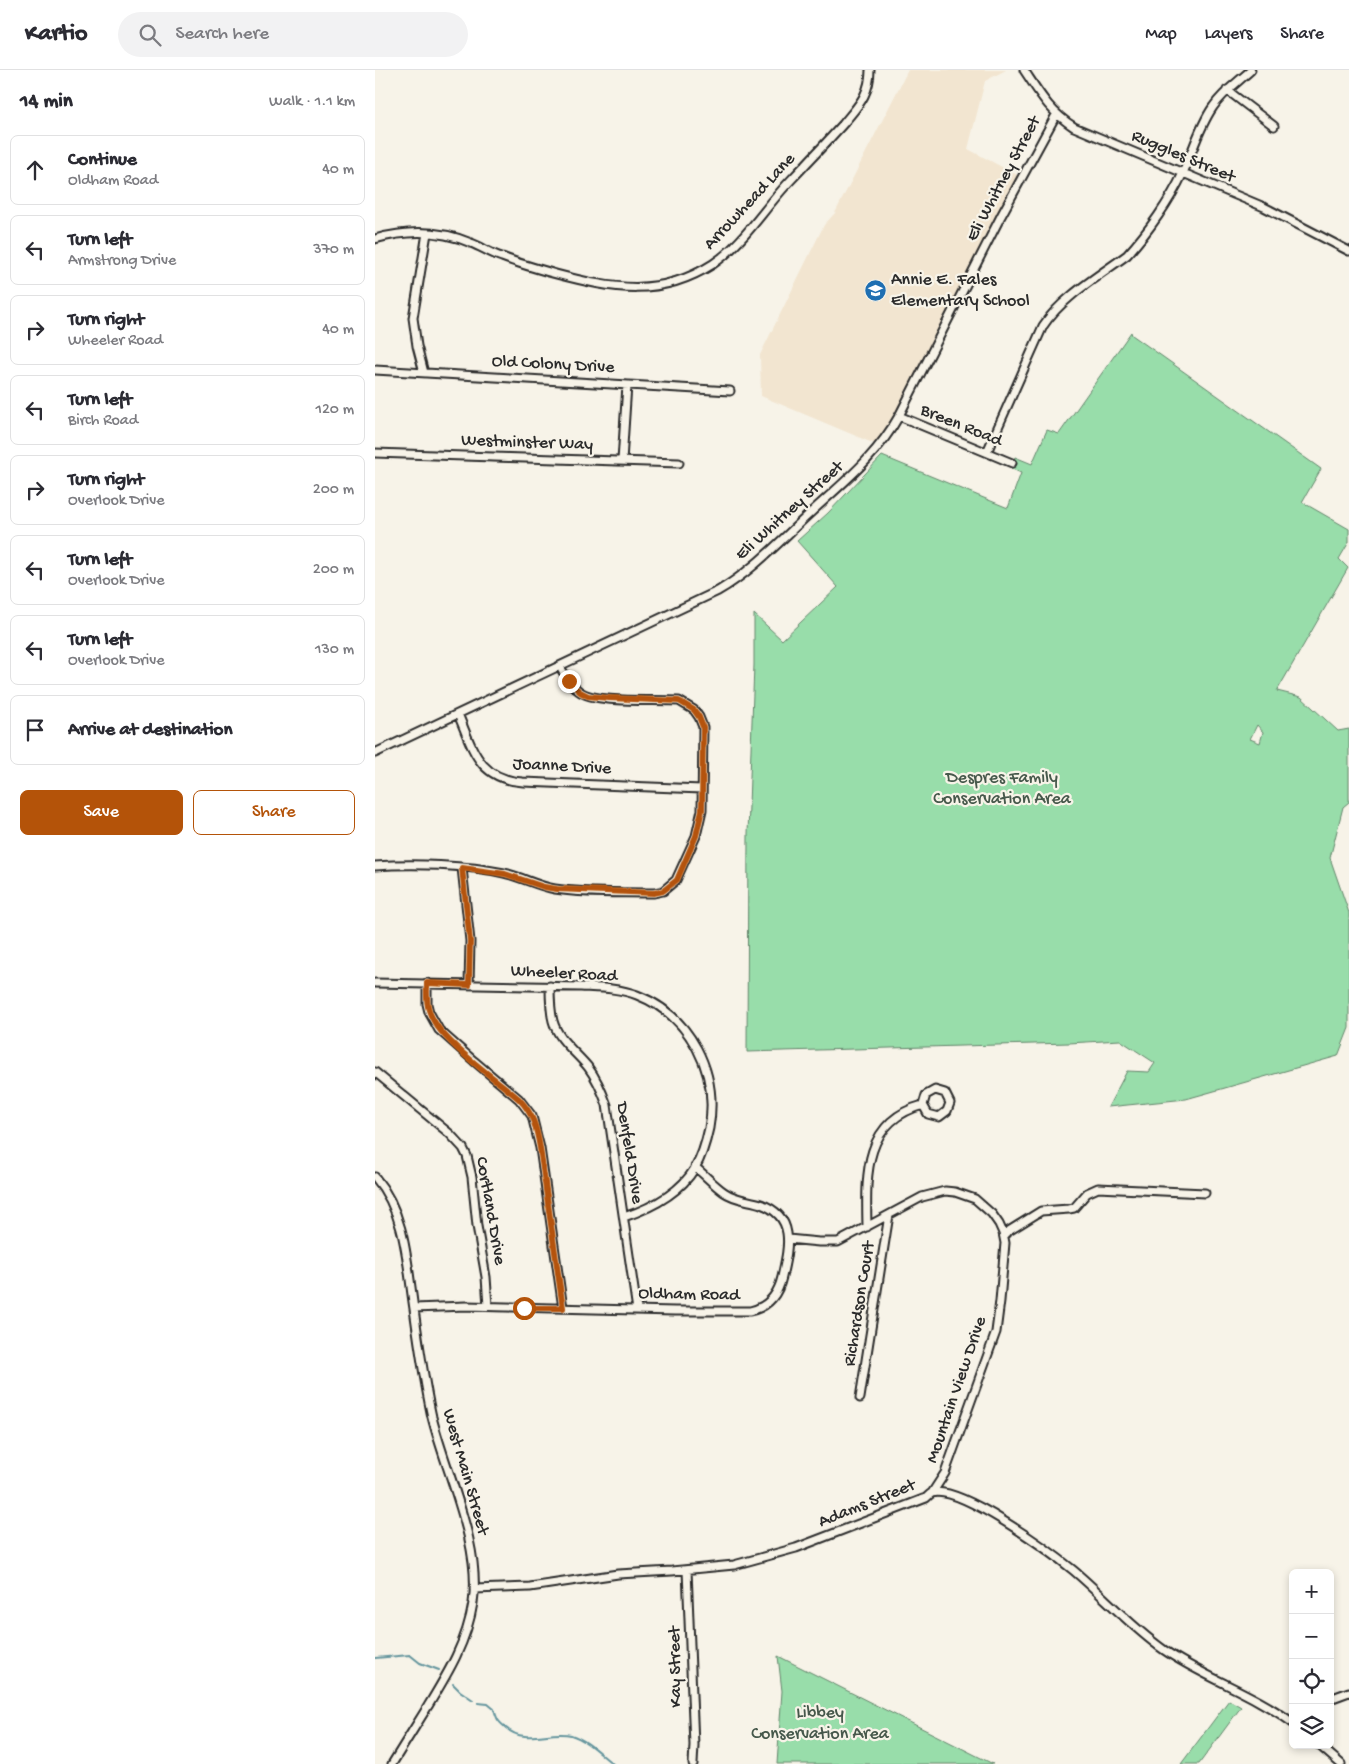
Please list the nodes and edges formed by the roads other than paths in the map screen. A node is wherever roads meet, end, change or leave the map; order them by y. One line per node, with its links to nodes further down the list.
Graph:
1 (870, 70): 8 (street, Arrowhead Lane)
2 (1024, 70): 5 (street, Ruggles Street)
3 (1251, 70): 4 (street)
4 (1227, 90): 6 (street); 7 (street)
5 (1056, 115): 7 (street, Ruggles Street); 15 (street, Eli Whitney Street)
6 (1274, 126)
7 (1183, 174): 10 (street, Ruggles Street); 16 (street)
8 (427, 232): 9 (street, Arrowhead Lane); 12 (street)
9 (375, 239)
10 (1349, 251)
11 (375, 370): 12 (street, Old Colony Drive)
12 (424, 373): 13 (street, Old Colony Drive)
13 (627, 385): 14 (street, Old Colony Drive); 18 (street)
14 (730, 391)
15 (899, 416): 16 (street, Breen Road); 21 (street, Eli Whitney Street)
16 (987, 452): 20 (street, Breen Road)
17 (375, 453): 18 (street, Westminster Way)
18 (622, 461): 19 (street, Westminster Way)
19 (679, 463)
20 (1012, 463)
21 (560, 667): 22 (street, Eli Whitney Street); 24 (street)
22 (458, 714): 23 (street, Eli Whitney Street); 24 (street, Joanne Drive)
23 (375, 752)
24 (702, 789): 26 (street)
25 (375, 866): 26 (street)
26 (462, 868): 29 (street)
27 (375, 983): 28 (street, Wheeler Road)
28 (427, 983): 29 (street, Wheeler Road); 43 (street)
29 (469, 985): 30 (street, Wheeler Road)
30 (550, 986): 33 (street, Wheeler Road); 37 (street, Denfeld Drive)
31 (375, 1072): 41 (street, Cortland Drive)
32 (923, 1105): 38 (street)
33 (695, 1166): 37 (street, Wheeler Road); 40 (street)
34 (375, 1177): 42 (street, West Main Street)
35 (1205, 1193): 39 (street)
36 (889, 1215): 38 (street); 39 (street); 45 (street, Richardson Court)
37 (624, 1217): 44 (street, Denfeld Drive)
38 (867, 1227): 40 (street)
39 (1004, 1234): 46 (street, Mountain View Drive)
40 (788, 1239): 44 (street, Oldham Road)
41 (488, 1306): 42 (street, Oldham Road); 43 (street, Oldham Road)
42 (414, 1308): 48 (street, West Main Street)
43 (563, 1308): 44 (street, Oldham Road)
44 (637, 1310)
45 (861, 1398)
46 (932, 1493): 47 (street, Adams Street); 52 (street, Adams Street)
47 (687, 1570): 48 (street, Adams Street); 56 (street, Kay Street)
48 (474, 1589): 55 (street, West Main Street)
49 (1349, 1692): 50 (street)
50 (1334, 1698)
51 (1289, 1716): 52 (street)
52 (1285, 1717): 53 (street, Adams Street)
53 (1289, 1720)
54 (1324, 1749): 57 (street)
55 (392, 1764)
56 (693, 1764)
57 (1341, 1764)

